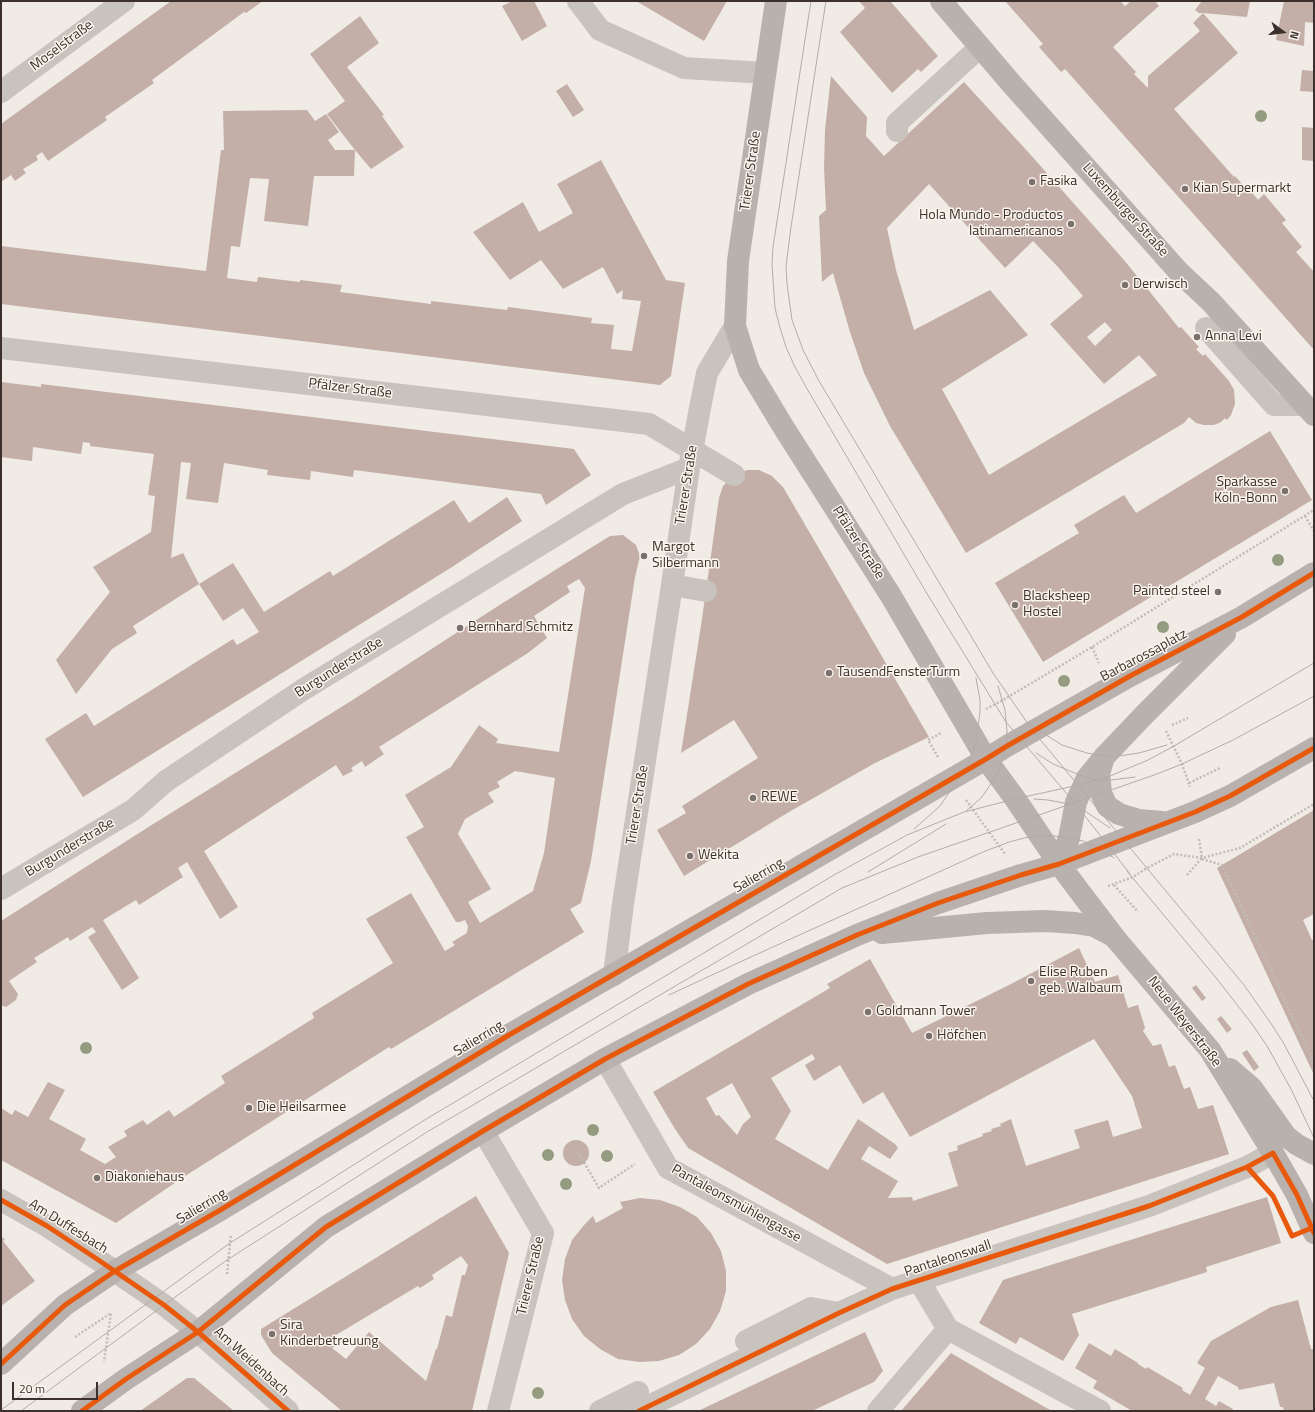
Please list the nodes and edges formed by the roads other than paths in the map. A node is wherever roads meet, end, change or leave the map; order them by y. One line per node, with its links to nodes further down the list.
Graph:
1 (124, 1): 7 (street, Moselstraße)
2 (578, 1): 6 (street)
3 (776, 1): 6 (main road, Trierer Straße)
4 (941, 1): 5 (main road, Luxemburger Straße)
5 (980, 47): 8 (street); 9 (main road, Luxemburger Straße)
6 (765, 73): 10 (main road, Trierer Straße)
7 (1, 92)
8 (897, 131)
9 (1211, 302): 12 (main road, Luxemburger Straße); 12 (street)
10 (735, 326): 13 (street, Trierer Straße); 21 (main road, Pfälzer Straße)
11 (1, 348): 13 (street, Pfälzer Straße)
12 (1309, 410)
13 (690, 459): 14 (street, Pfälzer Straße); 16 (street, Trierer Straße); 24 (street, Burgunderstraße)
14 (734, 475)
15 (1314, 573): 18 (main road, Barbarossaplatz)
16 (672, 585): 17 (street); 27 (street, Trierer Straße)
17 (706, 591)
18 (1242, 617): 20 (main road, Barbarossaplatz); 21 (main road, Barbarossaplatz)
19 (1314, 748): 22 (main road)
20 (1105, 756): 22 (main road); 23 (main road, Barbarossaplatz)
21 (986, 759): 23 (main road); 27 (main road, Salierring)
22 (1165, 823): 23 (main road)
23 (1059, 864): 25 (main road); 26 (main road, Neue Weyerstraße)
24 (1, 889)
25 (857, 935): 26 (main road); 29 (main road)
26 (1115, 938): 28 (main road, Neue Weyerstraße)
27 (614, 975): 35 (main road, Salierring)
28 (1210, 1050): 31 (main road, Neue Weyerstraße); 32 (main road)
29 (605, 1059): 30 (main road); 37 (street, Pantaleonsmühlengasse)
30 (483, 1131): 40 (main road); 46 (street, Trierer Straße)
31 (1274, 1153): 34 (main road, Neue Weyerstraße); 36 (street, Pantaleonswall)
32 (1314, 1154)
33 (1, 1200): 35 (street, Am Duffesbach)
34 (1314, 1233)
35 (115, 1271): 40 (street, Am Duffesbach); 42 (main road, Salierring)
36 (919, 1281): 37 (street, Pantaleonswall); 39 (street)
37 (892, 1289): 38 (street, Pantaleonswall)
38 (839, 1313): 41 (street); 43 (street, Pantaleonswall)
39 (948, 1329): 48 (street); 49 (street)
40 (198, 1332): 44 (main road); 45 (street, Am Weidenbach)
41 (746, 1341)
42 (1, 1364)
43 (638, 1402): 47 (street, Pantaleonswall)
44 (82, 1411)
45 (288, 1411)
46 (498, 1411)
47 (600, 1411)
48 (878, 1411)
49 (1100, 1411)

